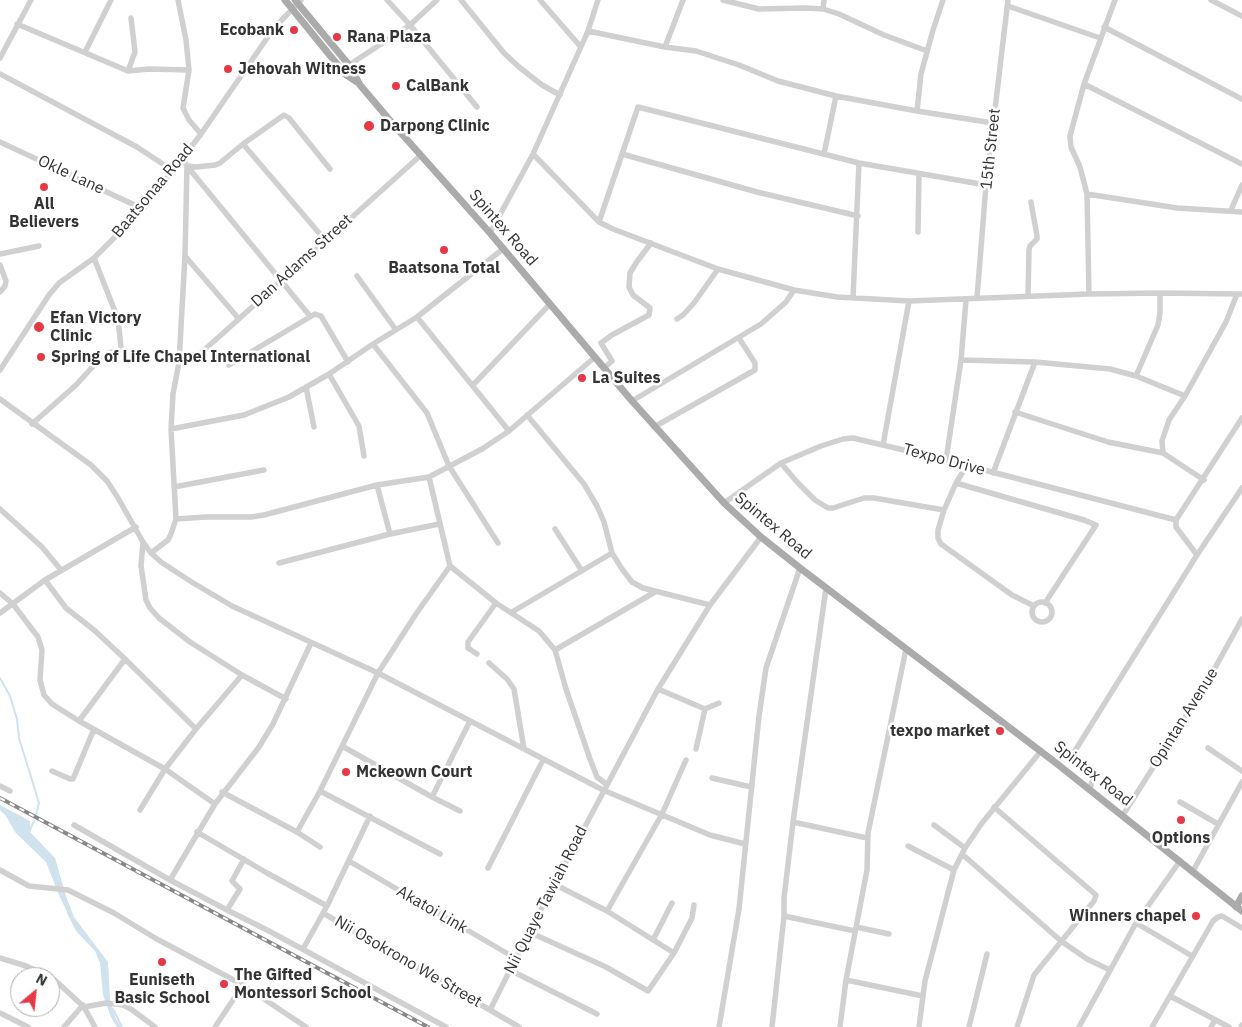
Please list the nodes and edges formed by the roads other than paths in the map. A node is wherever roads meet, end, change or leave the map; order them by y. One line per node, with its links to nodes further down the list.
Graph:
1 (30, 0): 22 (street)
2 (111, 0): 30 (street)
3 (178, 0): 33 (street)
4 (285, 0): 19 (main road, Spintex Road)
5 (387, 0): 23 (street)
6 (437, 0): 23 (street)
7 (460, 0): 38 (street)
8 (540, 0): 27 (street)
9 (598, 0): 25 (street)
10 (682, 0): 28 (street)
11 (723, 0): 18 (street)
12 (824, 0): 18 (street)
13 (943, 0): 29 (street)
14 (1114, 0): 24 (street)
15 (1211, 0): 20 (street)
16 (298, 1): 19 (street, Baatsonaa Road); 32 (main road, Spintex Road)
17 (1008, 3): 26 (street); 43 (street, 15th Street)
18 (823, 9): 29 (street)
19 (292, 10): 37 (main road, Spintex Road); 44 (street, Baatsonaa Road)
20 (1242, 16)
21 (131, 18): 34 (street)
22 (17, 24): 30 (street); 31 (street)
23 (410, 25): 32 (street); 41 (street)
24 (1104, 27): 26 (street); 40 (street)
25 (588, 31): 27 (street); 28 (street)
26 (1100, 38): 36 (street)
27 (580, 46): 38 (street)
28 (665, 47): 39 (street)
29 (927, 51): 42 (street)
30 (85, 52): 34 (street)
31 (0, 58)
32 (349, 64): 37 (main road, Spintex Road)
33 (189, 70): 34 (street); 44 (street)
34 (128, 71)
35 (0, 74): 56 (street)
36 (1084, 84): 53 (street); 60 (street)
37 (360, 85): 50 (main road, Spintex Road)
38 (560, 95): 47 (street)
39 (836, 96): 42 (street); 49 (street)
40 (1242, 99)
41 (477, 107)
42 (918, 111): 43 (street)
43 (994, 123): 58 (street, 15th Street)
44 (201, 134): 51 (street, Baatsonaa Road)
45 (0, 142): 62 (street, Okle Lane)
46 (243, 144): 54 (street); 55 (street); 69 (street)
47 (533, 154): 66 (street); 68 (street)
48 (622, 154): 49 (street); 65 (street); 66 (street)
49 (824, 154): 52 (street)
50 (421, 155): 68 (main road, Spintex Road); 69 (street, Dan Adams Street)
51 (182, 157): 54 (street); 56 (street, Baatsonaa Road)
52 (859, 163): 57 (street); 65 (street)
53 (1242, 164)
54 (187, 166): 74 (street); 79 (street)
55 (330, 169)
56 (172, 170): 62 (street, Baatsonaa Road)
57 (919, 174): 58 (street); 67 (street)
58 (986, 185): 87 (street, 15th Street)
59 (1242, 185): 63 (street)
60 (1087, 194): 63 (street); 83 (street)
61 (1031, 202): 85 (street)
62 (143, 208): 75 (street, Baatsonaa Road)
63 (1230, 210): 64 (street)
64 (1242, 212)
65 (858, 216): 86 (street)
66 (599, 222): 70 (street)
67 (918, 232)
68 (490, 233): 72 (main road, Spintex Road)
69 (325, 240): 79 (street, Dan Adams Street)
70 (651, 243): 77 (street); 104 (street)
71 (39, 246): 73 (street)
72 (503, 249): 90 (main road, Spintex Road); 92 (street)
73 (0, 254)
74 (185, 256): 93 (street); 100 (street)
75 (94, 258): 105 (street, Baatsonaa Road); 116 (street)
76 (0, 265): 81 (street)
77 (718, 269): 80 (street); 94 (street)
78 (357, 276): 95 (street)
79 (281, 280): 91 (street); 93 (street, Dan Adams Street)
80 (794, 290): 86 (street); 96 (street)
81 (0, 292)
82 (1160, 293): 83 (street); 84 (street); 107 (street)
83 (1089, 294): 85 (street)
84 (1240, 294): 110 (street)
85 (1028, 296): 87 (street)
86 (853, 298): 89 (street)
87 (977, 298): 88 (street)
88 (966, 300): 89 (street); 99 (street)
89 (909, 301): 121 (street)
90 (550, 304): 98 (main road, Spintex Road); 108 (street)
91 (310, 316): 101 (street); 103 (street)
92 (418, 317): 95 (street); 108 (street)
93 (239, 319): 100 (street, Dan Adams Street)
94 (677, 319)
95 (396, 330): 97 (street)
96 (739, 338): 112 (street); 118 (street)
97 (374, 344): 101 (street); 127 (street)
98 (595, 357): 104 (main road, Spintex Road); 114 (street)
99 (961, 360): 102 (street); 124 (street)
100 (179, 362): 119 (street)
101 (348, 362): 106 (street)
102 (1035, 362): 107 (street); 113 (street)
103 (229, 365)
104 (604, 368): 112 (main road, Spintex Road)
105 (0, 370)
106 (329, 374): 109 (street); 123 (street)
107 (1136, 376): 110 (street)
108 (473, 385): 120 (street)
109 (306, 387): 117 (street); 119 (street)
110 (1185, 396): 122 (street)
111 (0, 399): 116 (street)
112 (632, 402): 118 (main road, Spintex Road)
113 (1015, 412): 122 (street); 129 (street)
114 (527, 415): 120 (street); 149 (street)
115 (1242, 418): 131 (street)
116 (32, 424): 142 (street)
117 (314, 427)
118 (654, 427): 136 (main road, Spintex Road)
119 (171, 429): 134 (street)
120 (508, 431): 127 (street)
121 (883, 444): 124 (street, Texpo Drive); 125 (street, Texpo Drive)
122 (1163, 453): 131 (street)
123 (364, 456)
124 (946, 460): 126 (street, Texpo Drive)
125 (781, 463): 136 (street, Texpo Drive); 138 (street)
126 (967, 465): 129 (street, Texpo Drive); 132 (street)
127 (449, 466): 130 (street); 147 (street)
128 (264, 470): 134 (street)
129 (993, 473): 140 (street, Texpo Drive)
130 (428, 477): 133 (street); 141 (street)
131 (1204, 480): 140 (street)
132 (956, 484): 138 (street); 161 (street)
133 (377, 486): 139 (street); 144 (street)
134 (174, 487): 139 (street)
135 (1242, 488): 150 (street)
136 (724, 503): 145 (main road, Spintex Road)
137 (0, 509): 154 (street)
138 (944, 510): 164 (street)
139 (176, 519): 148 (street)
140 (1176, 520): 150 (street)
141 (439, 524): 144 (street); 152 (street)
142 (136, 527): 146 (street); 154 (street)
143 (555, 529): 155 (street)
144 (390, 534): 151 (street)
145 (762, 537): 153 (main road, Spintex Road); 163 (street, Nii Quaye Tawiah Road)
146 (143, 542): 148 (street); 175 (street)
147 (498, 543)
148 (151, 553): 168 (street)
149 (612, 553): 155 (street); 158 (street)
150 (1197, 555): 199 (street)
151 (279, 564)
152 (450, 566): 160 (street); 174 (street)
153 (800, 568): 157 (main road, Spintex Road); 198 (street)
154 (61, 570): 156 (street)
155 (582, 571): 165 (street)
156 (45, 580): 162 (street); 172 (street)
157 (826, 588): 169 (main road, Spintex Road); 212 (street)
158 (655, 592): 163 (street); 170 (street)
159 (0, 593): 162 (street)
160 (496, 603): 165 (street); 171 (street)
161 (1045, 603): 164 (street); 164 (street)
162 (13, 604): 166 (street); 180 (street)
163 (710, 605): 176 (street, Nii Quaye Tawiah Road)
164 (1034, 606)
165 (512, 612): 170 (street)
166 (0, 613)
167 (1242, 619): 210 (street, Opintan Avenue)
168 (311, 643): 174 (street); 177 (street)
169 (906, 649): 188 (main road, Spintex Road); 218 (street)
170 (555, 650): 197 (street)
171 (477, 654)
172 (126, 659): 180 (street); 182 (street)
173 (489, 663): 187 (street)
174 (378, 673): 181 (street); 184 (street)
175 (242, 675): 177 (street); 182 (street)
176 (658, 689): 179 (street); 197 (street, Nii Quaye Tawiah Road)
177 (286, 699): 202 (street)
178 (719, 703): 179 (street)
179 (705, 709): 186 (street)
180 (79, 721): 183 (street)
181 (470, 721): 187 (street); 203 (street)
182 (196, 729): 191 (street)
183 (94, 730): 191 (street); 192 (street)
184 (342, 746): 201 (street); 203 (street)
185 (1208, 748): 193 (street)
186 (696, 749)
187 (524, 750): 189 (street)
188 (1041, 752): 199 (main road, Spintex Road); 206 (street)
189 (543, 760): 197 (street); 227 (street)
190 (686, 760): 209 (street)
191 (165, 769): 205 (street); 207 (street)
192 (52, 771)
193 (1242, 771)
194 (712, 778): 198 (street)
195 (1242, 782): 213 (street)
196 (0, 786): 200 (street)
197 (604, 787): 209 (street); 232 (street, Nii Quaye Tawiah Road)
198 (751, 787): 219 (street)
199 (1090, 790): 210 (main road, Spintex Road)
200 (10, 791)
201 (320, 791): 211 (street); 217 (street)
202 (222, 792): 205 (street); 217 (street)
203 (432, 797): 208 (street)
204 (1180, 802): 213 (street)
205 (214, 804): 216 (street)
206 (994, 807): 222 (street); 248 (street)
207 (140, 810)
208 (460, 811)
209 (662, 814): 219 (street); 239 (street)
210 (1123, 815): 226 (main road, Spintex Road)
211 (370, 816): 223 (street); 225 (street)
212 (793, 822): 218 (street); 241 (street)
213 (1218, 824): 230 (street)
214 (74, 825): 231 (street)
215 (934, 825): 222 (street)
216 (197, 832): 224 (street); 231 (street)
217 (296, 832): 221 (street)
218 (867, 838): 244 (street)
219 (745, 844): 276 (street)
220 (908, 846): 229 (street)
221 (320, 848)
222 (963, 851): 229 (street); 248 (street)
223 (440, 854)
224 (244, 859): 236 (street); 238 (street)
225 (350, 861): 236 (street); 254 (street, Akatoi Link)
226 (1180, 861): 230 (main road, Spintex Road); 242 (street)
227 (488, 868)
228 (0, 870): 260 (street)
229 (954, 870): 261 (street)
230 (1193, 871): 237 (main road, Spintex Road)
231 (170, 880): 238 (street)
232 (554, 884): 239 (street); 245 (street, Nii Quaye Tawiah Road)
233 (1242, 896): 237 (main road)
234 (672, 903): 247 (street)
235 (694, 905): 250 (street)
236 (327, 906): 240 (street)
237 (1239, 909)
238 (227, 910): 249 (street)
239 (607, 911): 247 (street)
240 (324, 913): 249 (street); 264 (street, Nii Osokrono We Street)
241 (784, 916): 244 (street); 277 (street)
242 (1136, 923): 252 (street); 257 (street)
243 (1242, 928): 252 (street)
244 (856, 929): 246 (street); 258 (street)
245 (529, 932): 250 (street); 254 (street, Nii Quaye Tawiah Road)
246 (889, 934)
247 (653, 940): 250 (street)
248 (1061, 941): 257 (street); 281 (street)
249 (303, 949): 274 (street)
250 (674, 953)
251 (987, 954): 280 (street)
252 (1192, 956): 262 (street)
253 (0, 958): 255 (street)
254 (515, 958): 256 (street, Nii Quaye Tawiah Road)
255 (28, 967)
256 (510, 970): 264 (street, Nii Quaye Tawiah Road); 266 (street)
257 (1110, 970): 282 (street)
258 (846, 980): 261 (street); 278 (street)
259 (60, 985): 263 (street)
260 (243, 985): 272 (street); 273 (street)
261 (923, 996): 279 (street)
262 (1170, 996): 267 (street); 283 (street)
263 (84, 1006): 269 (street); 270 (street); 271 (street)
264 (490, 1010): 275 (street, Nii Osokrono We Street)
265 (0, 1013): 268 (street)
266 (597, 1014)
267 (1215, 1020): 284 (street); 285 (street)
268 (28, 1027)
269 (64, 1027)
270 (95, 1027)
271 (155, 1027)
272 (215, 1027)
273 (306, 1027)
274 (446, 1027)
275 (519, 1027)
276 (719, 1027)
277 (772, 1027)
278 (840, 1027)
279 (919, 1027)
280 (969, 1027)
281 (1017, 1027)
282 (1079, 1027)
283 (1152, 1027)
284 (1211, 1027)
285 (1229, 1027)

